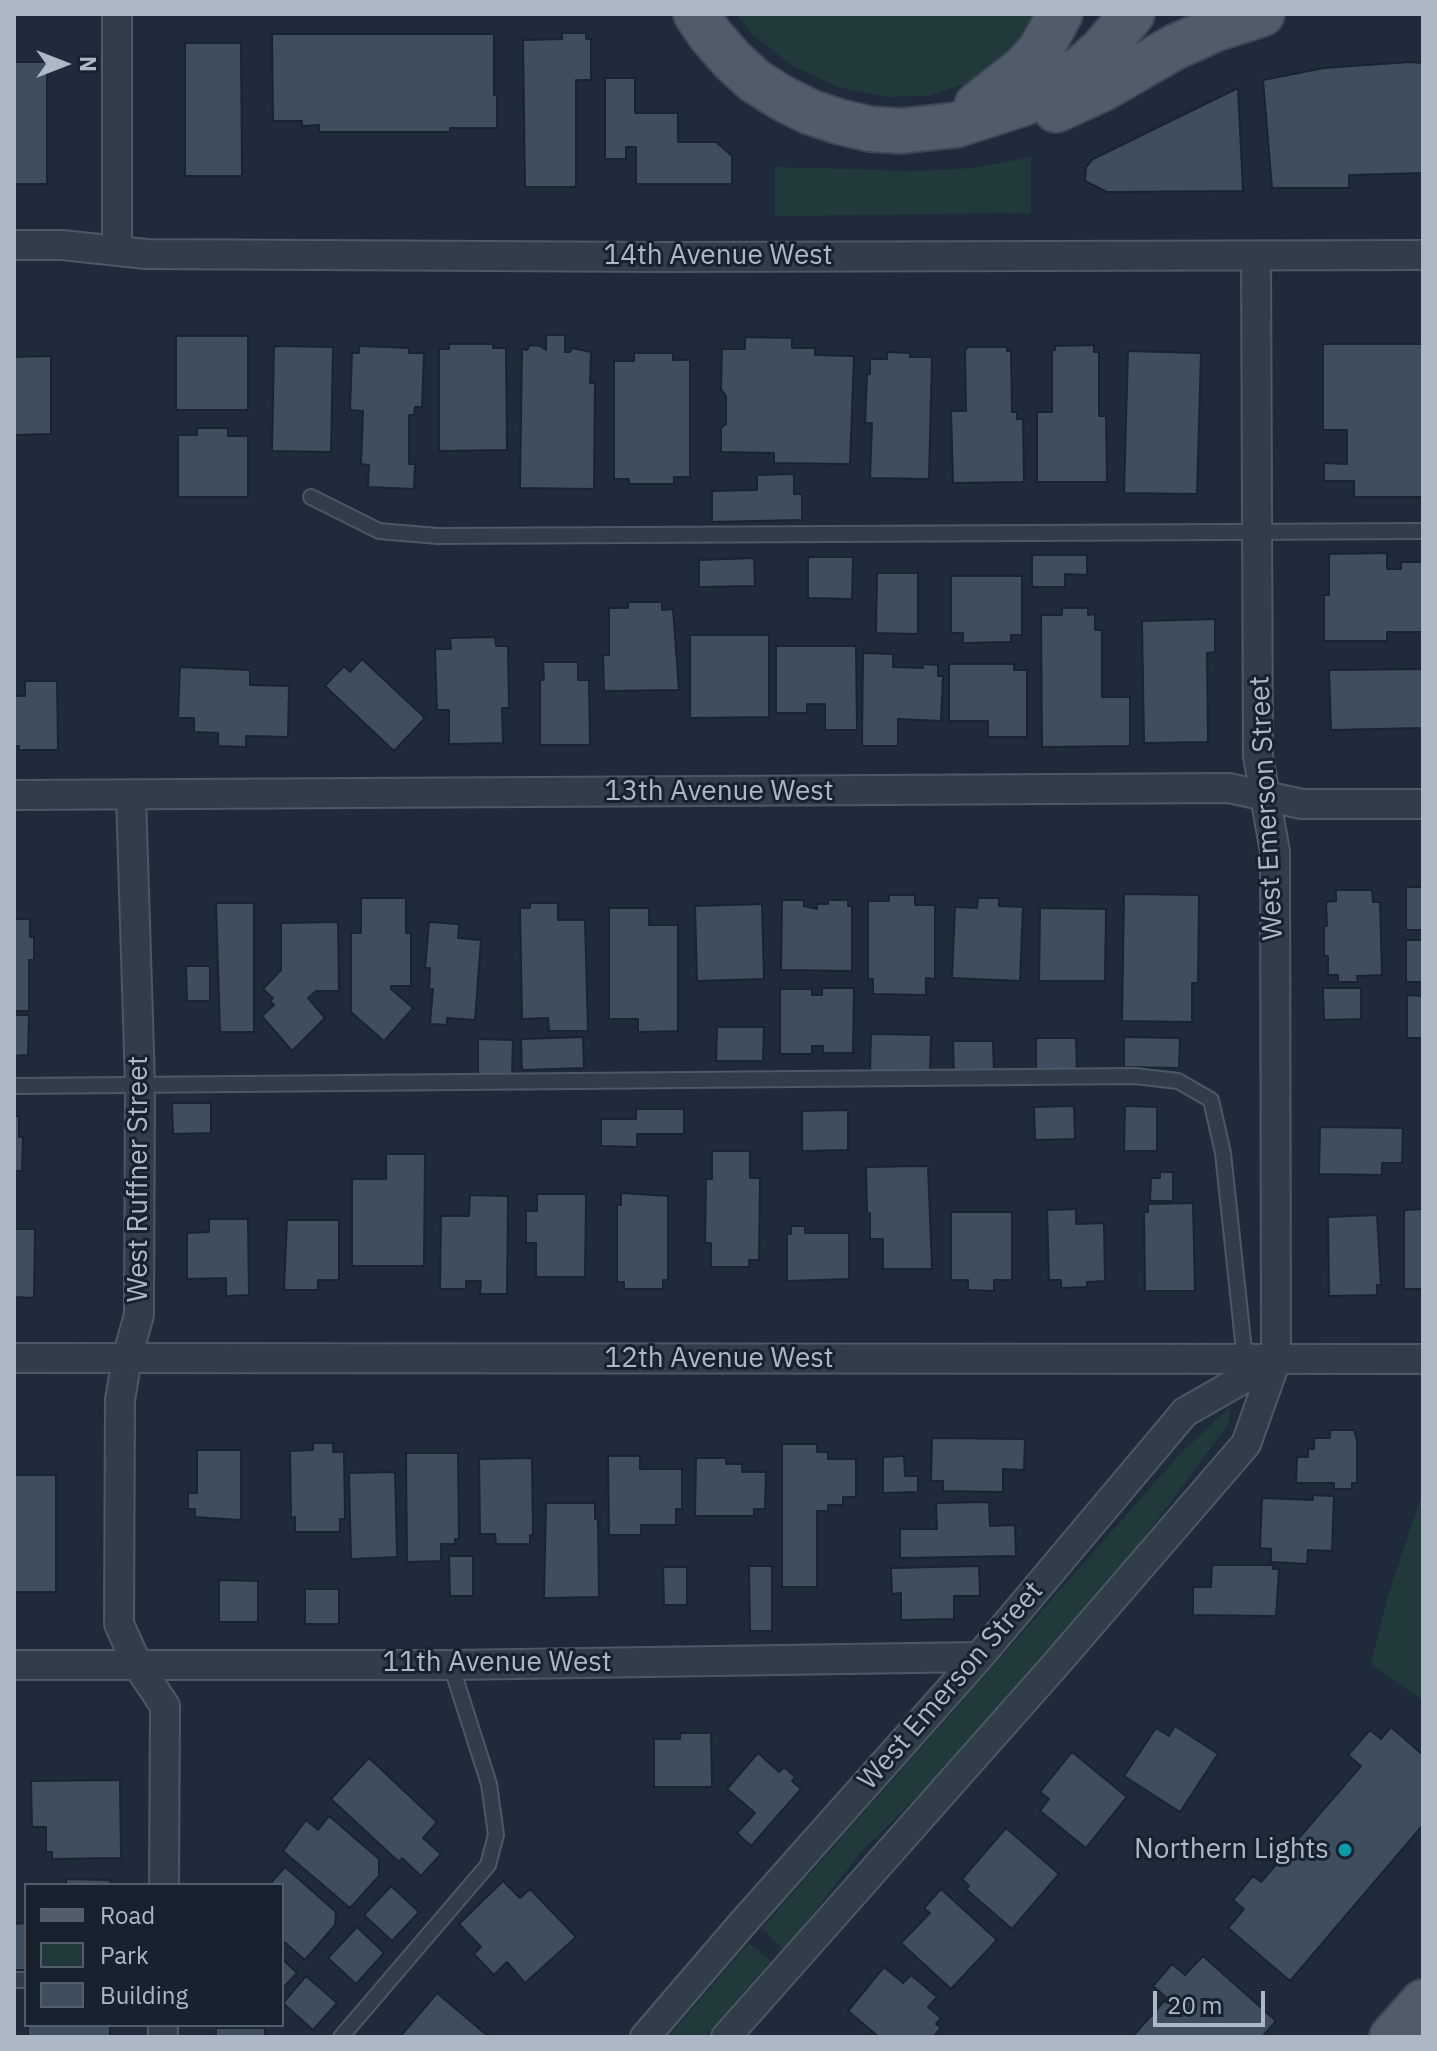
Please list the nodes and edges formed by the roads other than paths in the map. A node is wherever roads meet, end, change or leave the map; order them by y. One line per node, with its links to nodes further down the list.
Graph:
1 (117, 14): 8 (street)
2 (1060, 14): 6 (main road)
3 (1132, 14): 6 (main road)
4 (1262, 14): 6 (main road)
5 (699, 19): 6 (main road)
6 (933, 129)
7 (14, 245): 8 (street, 14th Avenue West)
8 (117, 251): 10 (street, 14th Avenue West)
9 (1423, 255): 10 (street, 14th Avenue West)
10 (1256, 257): 12 (street, West Emerson Street)
11 (311, 497): 12 (lane)
12 (1258, 531): 13 (lane); 16 (street, West Emerson Street)
13 (1423, 531)
14 (14, 795): 15 (street, 13th Avenue West)
15 (131, 795): 16 (street, 13th Avenue West); 18 (street, West Ruffner Street)
16 (1266, 796): 17 (street, 13th Avenue West); 24 (street, West Emerson Street)
17 (1423, 804)
18 (140, 1084): 19 (lane); 21 (street, West Ruffner Street); 23 (lane)
19 (14, 1086)
20 (14, 1358): 21 (street, 12th Avenue West)
21 (127, 1358): 23 (street, 12th Avenue West); 26 (street, West Ruffner Street)
22 (1423, 1359): 24 (street, 12th Avenue West)
23 (1245, 1360): 24 (street, 12th Avenue West)
24 (1276, 1360): 25 (street, West Emerson Street); 33 (street, West Emerson Street)
25 (979, 1657): 28 (street, 11th Avenue West); 32 (street, West Emerson Street)
26 (137, 1664): 27 (street, 11th Avenue West); 28 (street, 11th Avenue West); 29 (street, West Ruffner Street)
27 (14, 1665)
28 (451, 1665): 31 (lane)
29 (164, 1883)
30 (1423, 2002): 34 (main road)
31 (341, 2037)
32 (645, 2037)
33 (726, 2037)
34 (1392, 2037)

